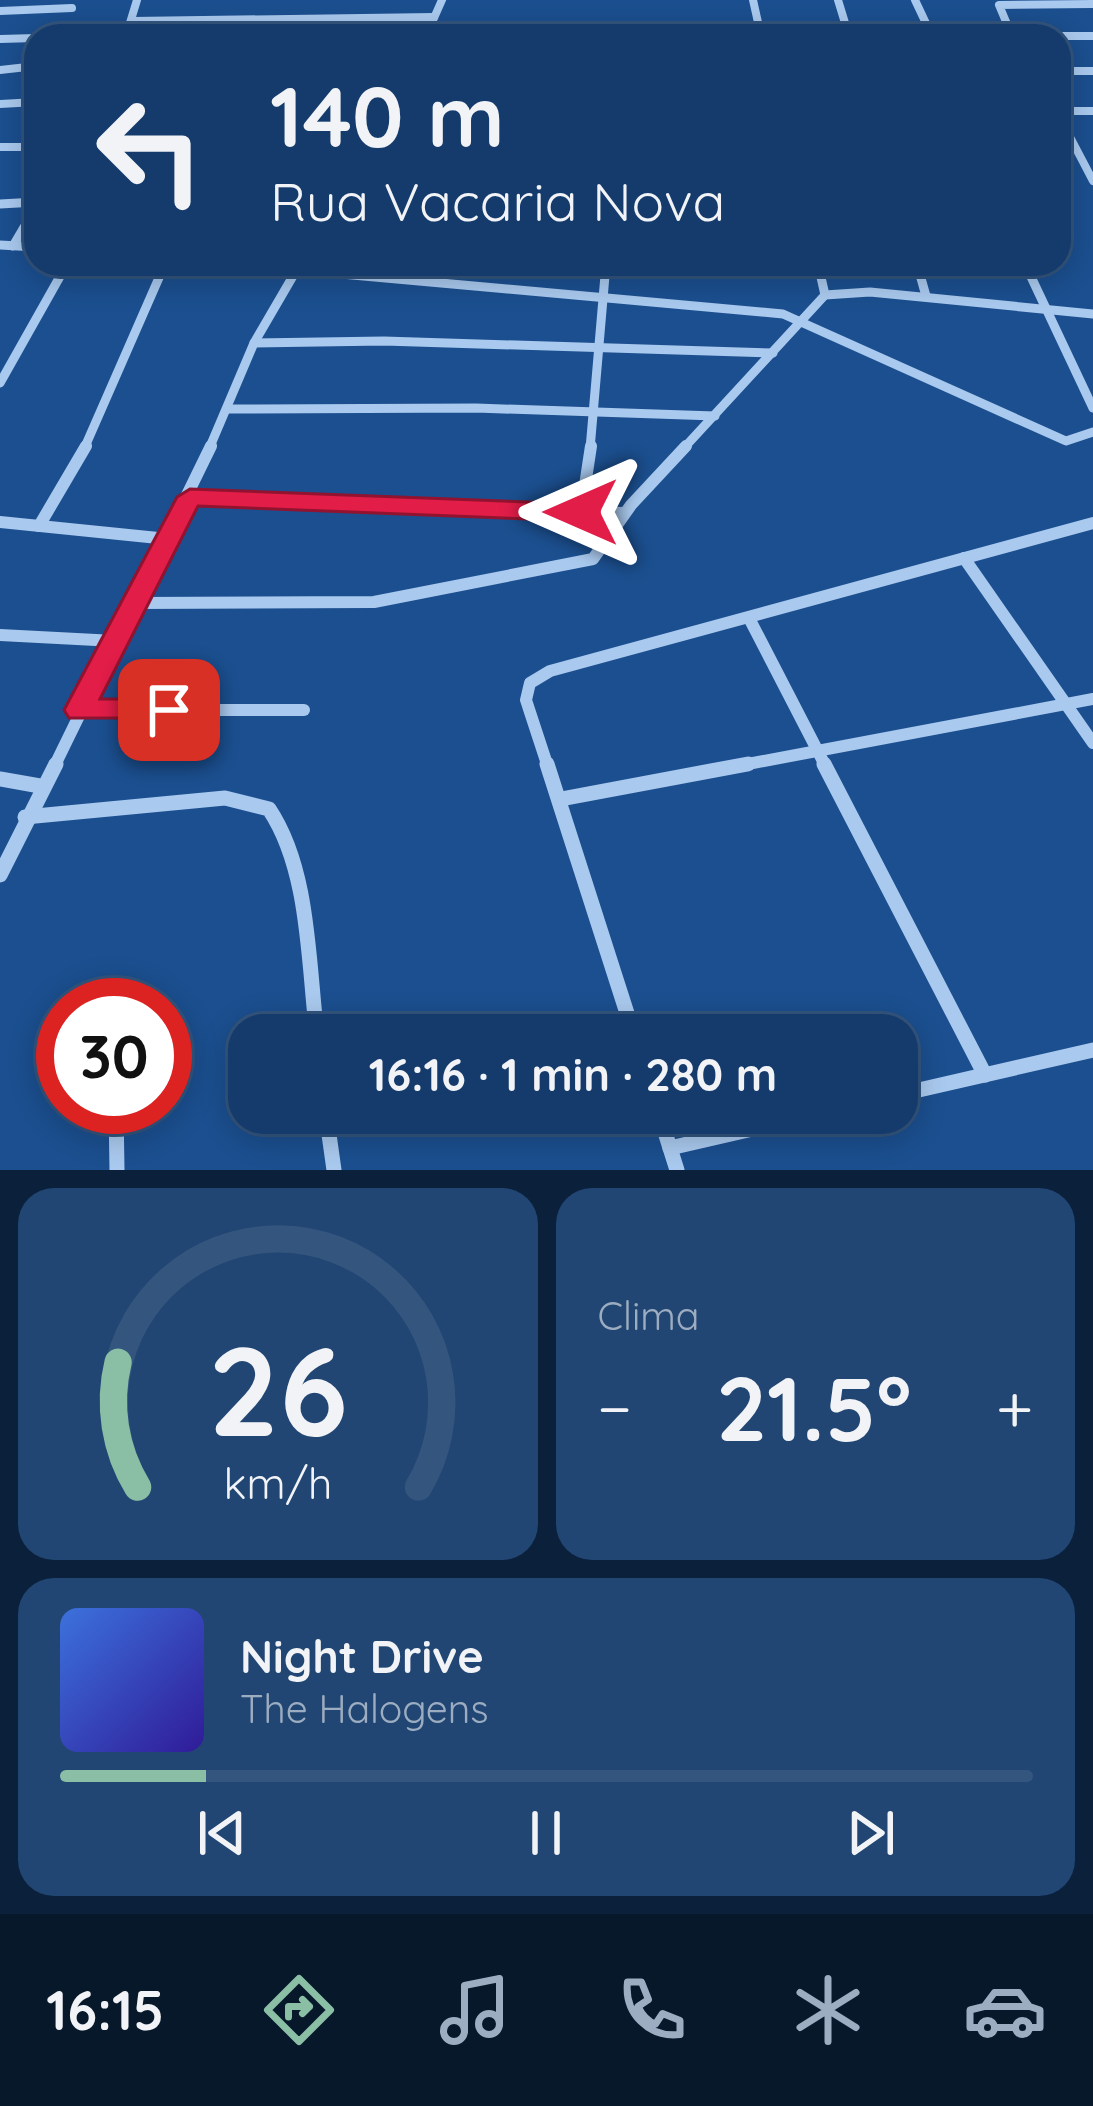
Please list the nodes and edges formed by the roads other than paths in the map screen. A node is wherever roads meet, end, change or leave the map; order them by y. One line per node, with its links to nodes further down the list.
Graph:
1 (137, 0): 9 (street)
2 (256, 0): 8 (street)
3 (442, 0): 7 (street)
4 (1093, 4): 12 (street)
5 (72, 8): 6 (street)
6 (0, 11)
7 (434, 17): 8 (street); 11 (street)
8 (249, 19): 9 (street)
9 (132, 21): 10 (street)
10 (131, 24)
11 (431, 24)
12 (1007, 24)
13 (1071, 138): 14 (street)
14 (1093, 181)
15 (24, 226): 17 (street)
16 (0, 245): 17 (street)
17 (13, 246): 18 (street)
18 (24, 247)
19 (60, 276): 36 (street)
20 (160, 276): 47 (street)
21 (293, 276): 33 (street)
22 (387, 276): 29 (street)
23 (606, 276): 29 (street)
24 (821, 276): 27 (street)
25 (920, 276): 28 (street)
26 (1031, 276): 30 (street)
27 (825, 295): 28 (street); 32 (street)
28 (926, 296): 30 (street)
29 (605, 298): 32 (street); 34 (street)
30 (1049, 310): 31 (street); 37 (street)
31 (1093, 314)
32 (803, 319): 35 (street); 41 (street)
33 (254, 344): 34 (street); 38 (street)
34 (600, 352): 35 (street); 39 (street)
35 (773, 353): 40 (street)
36 (0, 383)
37 (1093, 408)
38 (228, 409): 39 (street); 42 (street)
39 (596, 412): 40 (street); 43 (street)
40 (716, 416): 44 (street)
41 (1093, 432)
42 (190, 497): 43 (street); 48 (street)
43 (581, 512): 44 (street)
44 (624, 512): 50 (street)
45 (0, 522): 47 (street)
46 (1093, 523): 49 (street)
47 (39, 526): 48 (street)
48 (168, 539): 50 (street)
49 (964, 559): 51 (street); 55 (street)
50 (135, 604): 53 (street)
51 (749, 618): 59 (street); 62 (street)
52 (0, 635): 53 (street)
53 (115, 641): 56 (street)
54 (1093, 699): 55 (street)
55 (1065, 704): 58 (street); 59 (street)
56 (79, 710): 57 (street); 61 (street)
57 (304, 710)
58 (1093, 743)
59 (818, 750): 62 (street); 68 (street)
60 (0, 779): 61 (street)
61 (40, 786): 63 (street)
62 (561, 799): 66 (street)
63 (25, 817): 64 (street); 65 (street)
64 (0, 875)
65 (314, 1014)
66 (628, 1014)
67 (1093, 1049): 68 (street)
68 (985, 1075): 69 (street)
69 (918, 1090)
70 (116, 1134): 75 (street)
71 (329, 1134): 76 (street)
72 (666, 1134): 74 (street)
73 (730, 1134): 74 (street)
74 (670, 1148): 77 (street)
75 (117, 1170)
76 (334, 1170)
77 (677, 1170)

